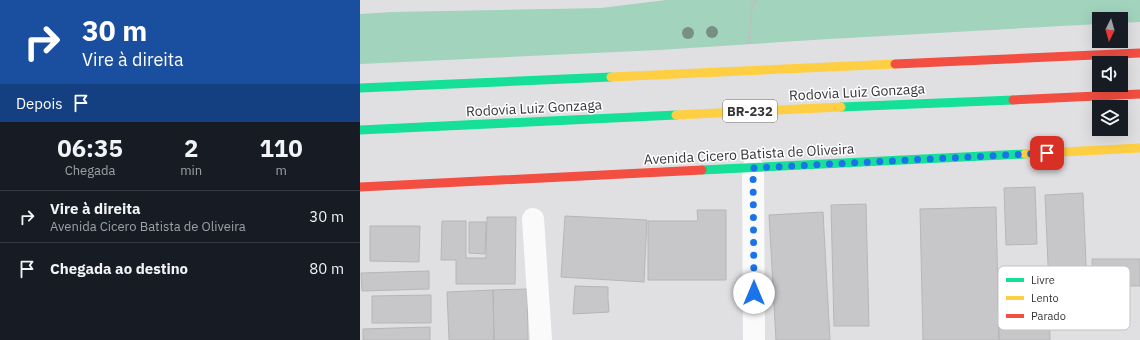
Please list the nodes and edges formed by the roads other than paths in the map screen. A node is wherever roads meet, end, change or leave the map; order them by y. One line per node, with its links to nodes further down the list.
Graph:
1 (1140, 53): 2 (main road, Rodovia Luiz Gonzaga)
2 (360, 88)
3 (1140, 94): 4 (main road, Rodovia Luiz Gonzaga / BR-232)
4 (360, 130)
5 (1140, 148): 6 (main road, Avenida Cicero Batista de Oliveira)
6 (753, 168): 7 (main road, Avenida Cicero Batista de Oliveira); 10 (street)
7 (360, 187)
8 (533, 219): 9 (street)
9 (541, 340)
10 (754, 340)

